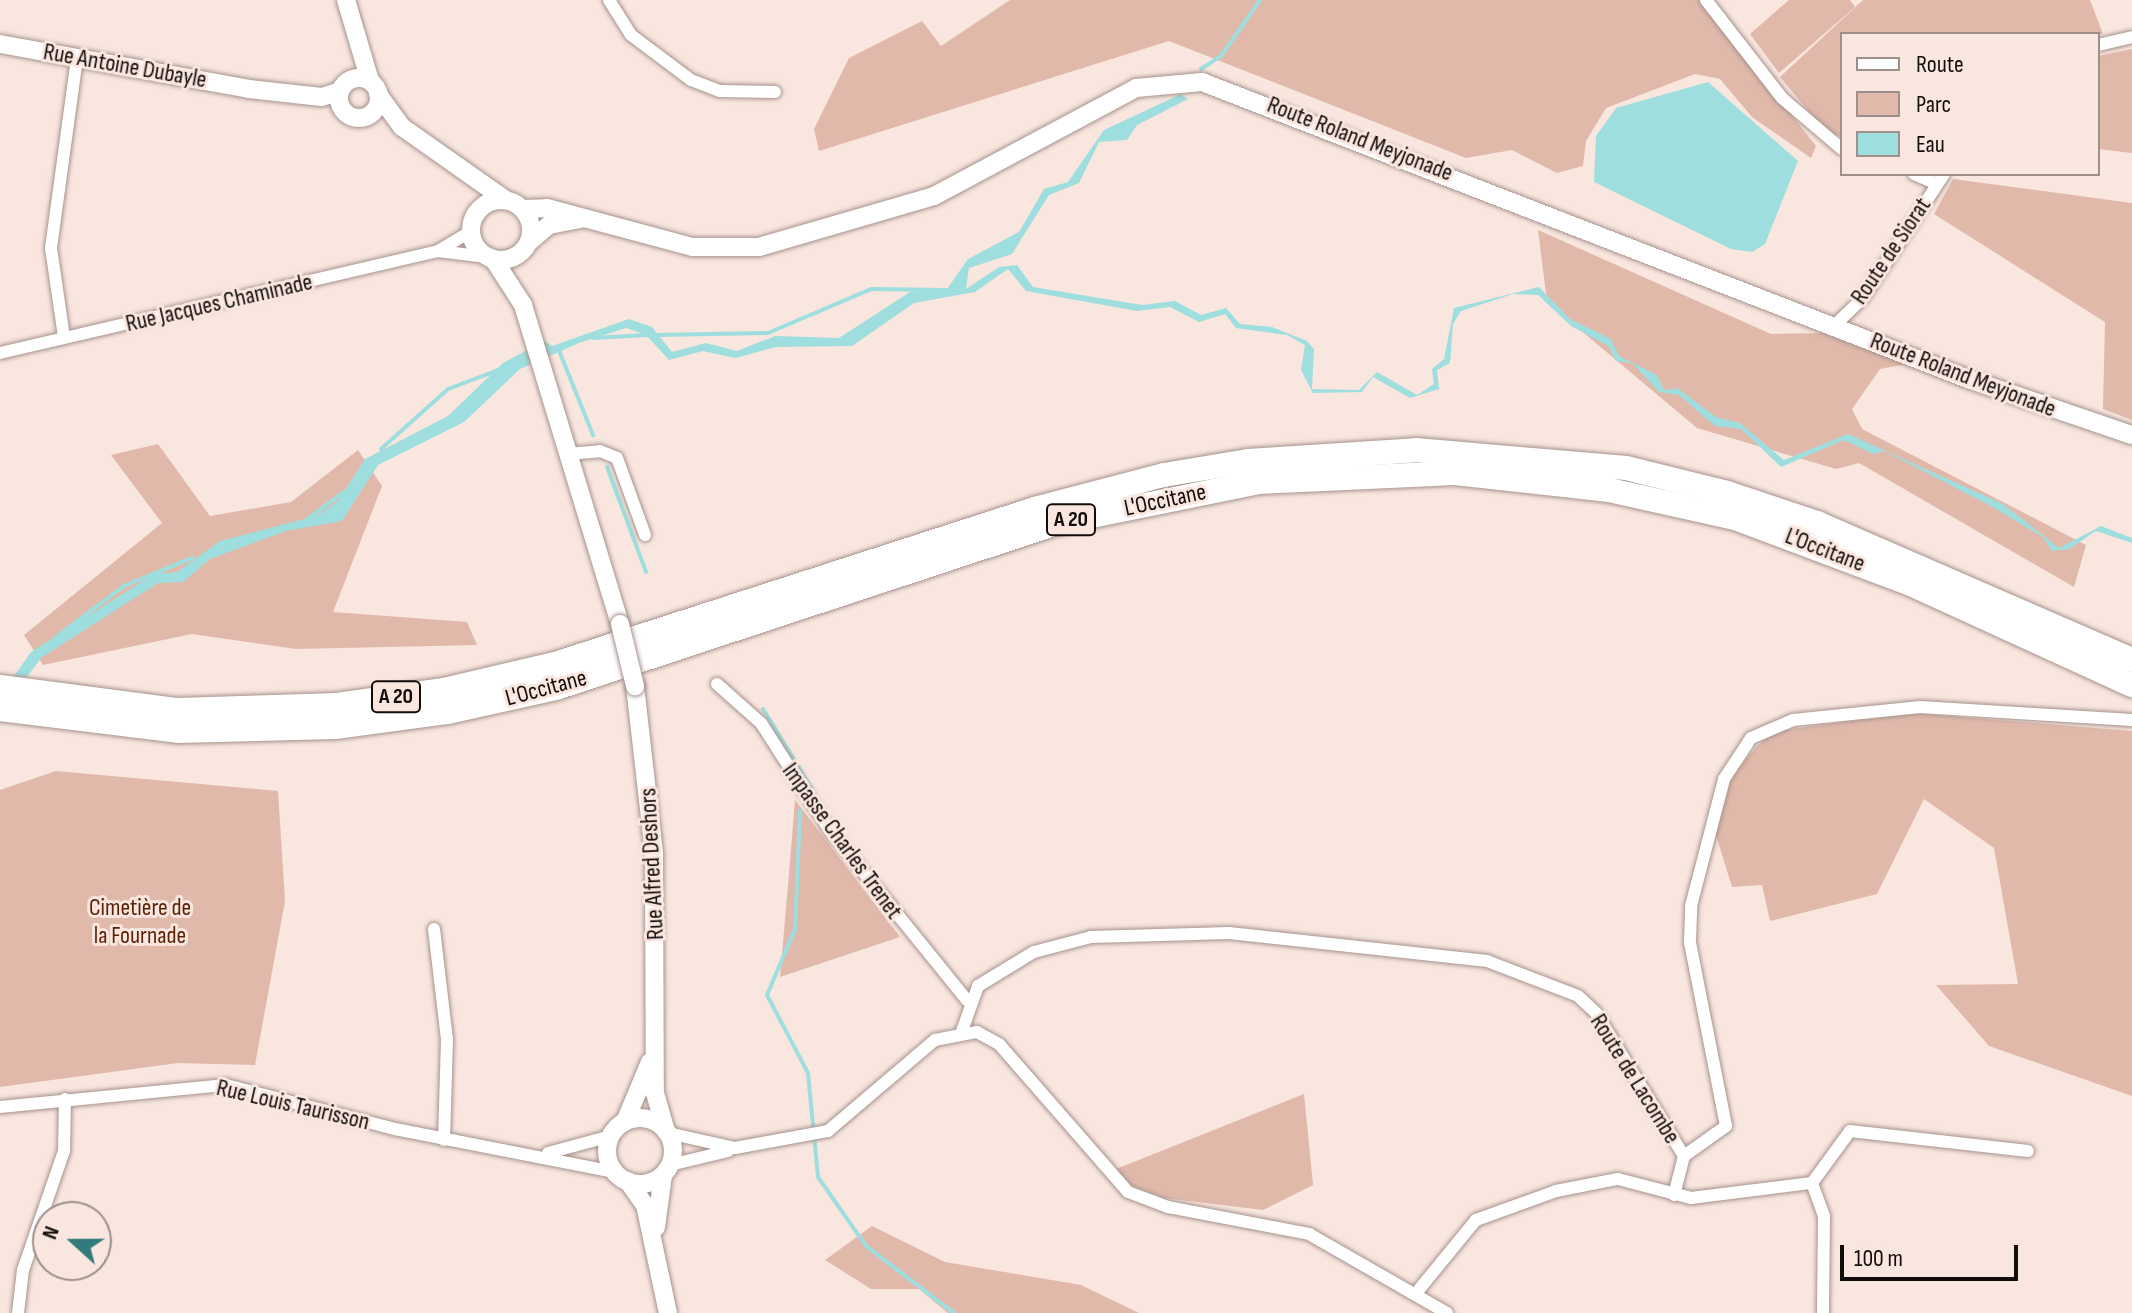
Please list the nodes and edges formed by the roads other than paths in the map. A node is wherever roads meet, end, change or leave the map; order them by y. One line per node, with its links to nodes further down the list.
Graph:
1 (609, 0): 11 (street)
2 (1706, 0): 14 (street)
3 (341, 3): 8 (main road); 9 (main road)
4 (2132, 37): 6 (street)
5 (0, 44): 7 (main road, Rue Antoine Dubayle)
6 (2100, 45)
7 (77, 58): 10 (main road, Rue Antoine Dubayle); 25 (street)
8 (345, 85): 9 (main road, Rue Antoine Dubayle); 10 (main road, Rue Antoine Dubayle); 12 (main road)
9 (374, 88): 12 (main road); 13 (main road, Rue Antoine Dubayle)
10 (249, 89): 12 (main road, Rue Antoine Dubayle)
11 (775, 92)
12 (355, 115): 13 (main road, Rue Antoine Dubayle)
13 (394, 124): 15 (main road, Rue Antoine Dubayle)
14 (1840, 147)
15 (454, 166): 17 (main road, Rue Antoine Dubayle); 19 (main road, Rue Antoine Dubayle)
16 (1940, 179): 24 (street, Route de Siorat)
17 (515, 204): 18 (main road, Route Roland Meyjonade); 19 (main road); 20 (main road)
18 (583, 218): 20 (main road); 24 (main road, Route Roland Meyjonade)
19 (473, 223): 21 (street, Rue Jacques Chaminade); 22 (main road, Rue Antoine Dubayle)
20 (528, 245): 22 (main road); 23 (main road)
21 (438, 251): 22 (street, Rue Jacques Chaminade); 25 (street, Rue Jacques Chaminade)
22 (491, 259): 23 (main road, Rue Antoine Dubayle)
23 (523, 305): 28 (main road)
24 (1835, 325): 27 (main road, Route Roland Meyjonade)
25 (64, 337): 26 (street, Rue Jacques Chaminade)
26 (0, 353)
27 (2132, 435)
28 (568, 454): 29 (street); 39 (main road, Rue Alfred Deshors, bridge)
29 (645, 535)
30 (2132, 660): 33 (highway, L'Occitane / A 20)
31 (717, 684): 37 (street, Impasse Charles Trenet)
32 (2132, 685): 34 (highway, L'Occitane / A 20)
33 (0, 687)
34 (0, 709)
35 (2132, 720): 49 (street, Route de Lacombe)
36 (434, 929): 45 (street)
37 (967, 1000): 38 (street); 49 (street, Route de Lacombe)
38 (962, 1031): 46 (street); 55 (street)
39 (654, 1044): 42 (main road); 43 (main road, Rue Alfred Deshors)
40 (65, 1099): 41 (street, Rue Louis Taurisson); 45 (street, Rue Louis Taurisson); 56 (street)
41 (0, 1107)
42 (625, 1122): 43 (main road); 44 (main road)
43 (667, 1132): 46 (street); 50 (main road)
44 (611, 1136): 48 (street); 51 (main road)
45 (444, 1140): 48 (street, Rue Louis Taurisson)
46 (735, 1148): 50 (street)
47 (2028, 1151): 52 (street)
48 (536, 1154): 51 (street)
49 (1684, 1156): 53 (street)
50 (666, 1170): 51 (main road); 54 (main road)
51 (621, 1176): 54 (main road)
52 (1812, 1183): 53 (street); 59 (street)
53 (1674, 1195): 55 (street)
54 (655, 1246): 57 (main road)
55 (1417, 1292): 58 (street)
56 (18, 1313)
57 (668, 1313)
58 (1447, 1313)
59 (1823, 1313)

